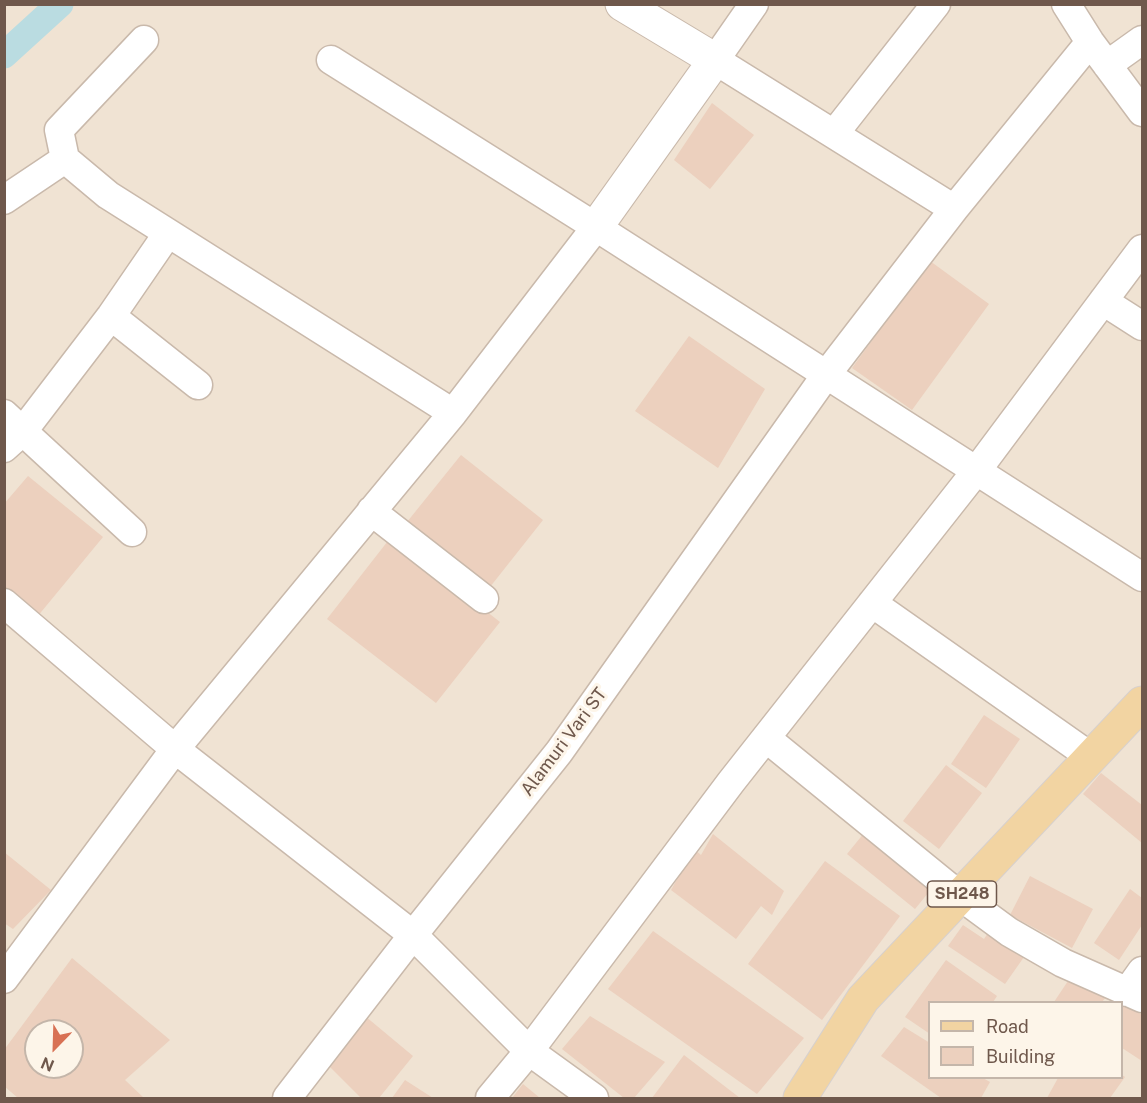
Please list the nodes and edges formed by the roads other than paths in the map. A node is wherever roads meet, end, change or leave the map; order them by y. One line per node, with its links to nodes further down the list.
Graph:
1 (621, 4): 9 (street)
2 (754, 4): 9 (street)
3 (936, 4): 12 (street)
4 (1066, 4): 7 (street)
5 (144, 40): 13 (street)
6 (1143, 40): 10 (street)
7 (1090, 42): 10 (street); 15 (street, Alamuri Vari ST)
8 (331, 60): 16 (street)
9 (715, 60): 12 (street); 16 (street)
10 (1107, 65): 11 (street)
11 (1143, 111)
12 (834, 134): 15 (street)
13 (65, 159): 14 (street); 17 (street)
14 (4, 200)
15 (954, 209): 22 (street, Alamuri Vari ST)
16 (596, 227): 22 (street); 24 (street)
17 (168, 233): 20 (street); 24 (street)
18 (1143, 249): 19 (street)
19 (1103, 301): 21 (street); 26 (street)
20 (111, 316): 23 (street); 25 (street)
21 (1143, 326)
22 (826, 375): 26 (street); 38 (street, Alamuri Vari ST)
23 (198, 385)
24 (453, 413): 27 (street)
25 (11, 431): 28 (street)
26 (977, 470): 29 (street); 32 (street)
27 (371, 511): 30 (street); 35 (street)
28 (132, 532)
29 (1143, 577)
30 (484, 600)
31 (4, 603): 35 (street)
32 (872, 603): 34 (street); 36 (street)
33 (1143, 704): 36 (main road, SH248)
34 (766, 738): 37 (street); 41 (street)
35 (175, 749): 38 (street); 39 (street)
36 (1092, 757): 37 (main road, SH248)
37 (960, 896): 40 (street); 45 (main road, SH248)
38 (413, 935): 41 (street); 42 (street, Alamuri Vari ST)
39 (4, 979)
40 (1137, 987)
41 (529, 1051): 43 (street); 44 (street)
42 (287, 1098)
43 (490, 1098)
44 (594, 1098)
45 (800, 1098)

